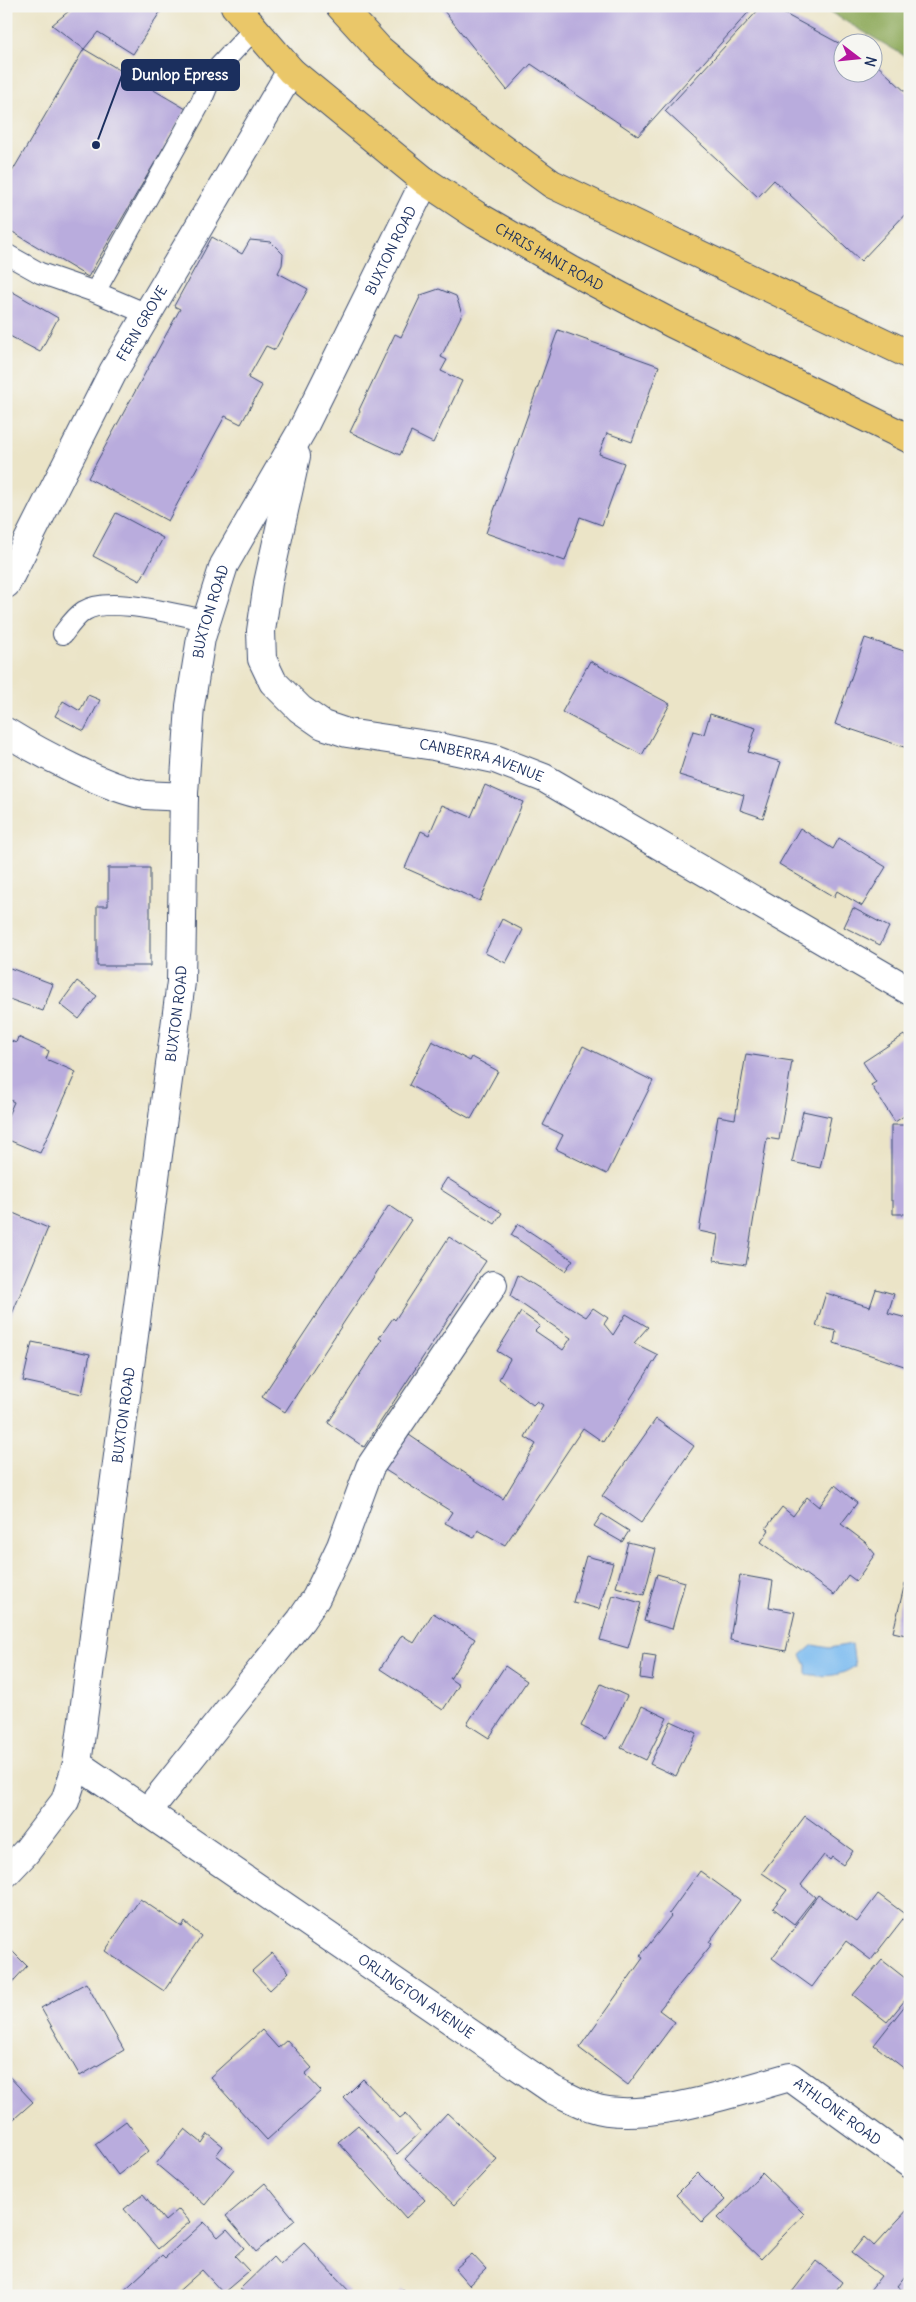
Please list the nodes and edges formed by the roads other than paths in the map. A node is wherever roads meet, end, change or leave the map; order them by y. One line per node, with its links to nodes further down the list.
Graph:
1 (235, 6): 3 (main road, CHRIS HANI ROAD)
2 (340, 6): 9 (main road)
3 (254, 29): 4 (main road, CHRIS HANI ROAD); 7 (lane)
4 (291, 71): 5 (main road, CHRIS HANI ROAD); 8 (street, FERN GROVE)
5 (425, 181): 10 (street, BUXTON ROAD); 11 (main road, CHRIS HANI ROAD)
6 (6, 254): 7 (lane)
7 (95, 292): 8 (lane)
8 (147, 314): 12 (street, FERN GROVE)
9 (910, 355)
10 (302, 430): 13 (street, BUXTON ROAD); 17 (street, CANBERRA AVENUE)
11 (910, 439)
12 (6, 584)
13 (206, 620): 14 (lane); 16 (street, BUXTON ROAD)
14 (63, 634)
15 (6, 732): 16 (street)
16 (184, 796): 19 (street, BUXTON ROAD)
17 (910, 991)
18 (493, 1286): 20 (street)
19 (77, 1764): 20 (street, ORLINGTON AVENUE); 21 (street, BUXTON ROAD)
20 (147, 1812): 22 (street, ORLINGTON AVENUE)
21 (6, 1873)
22 (790, 2077): 23 (street, ATHLONE ROAD)
23 (910, 2164)

